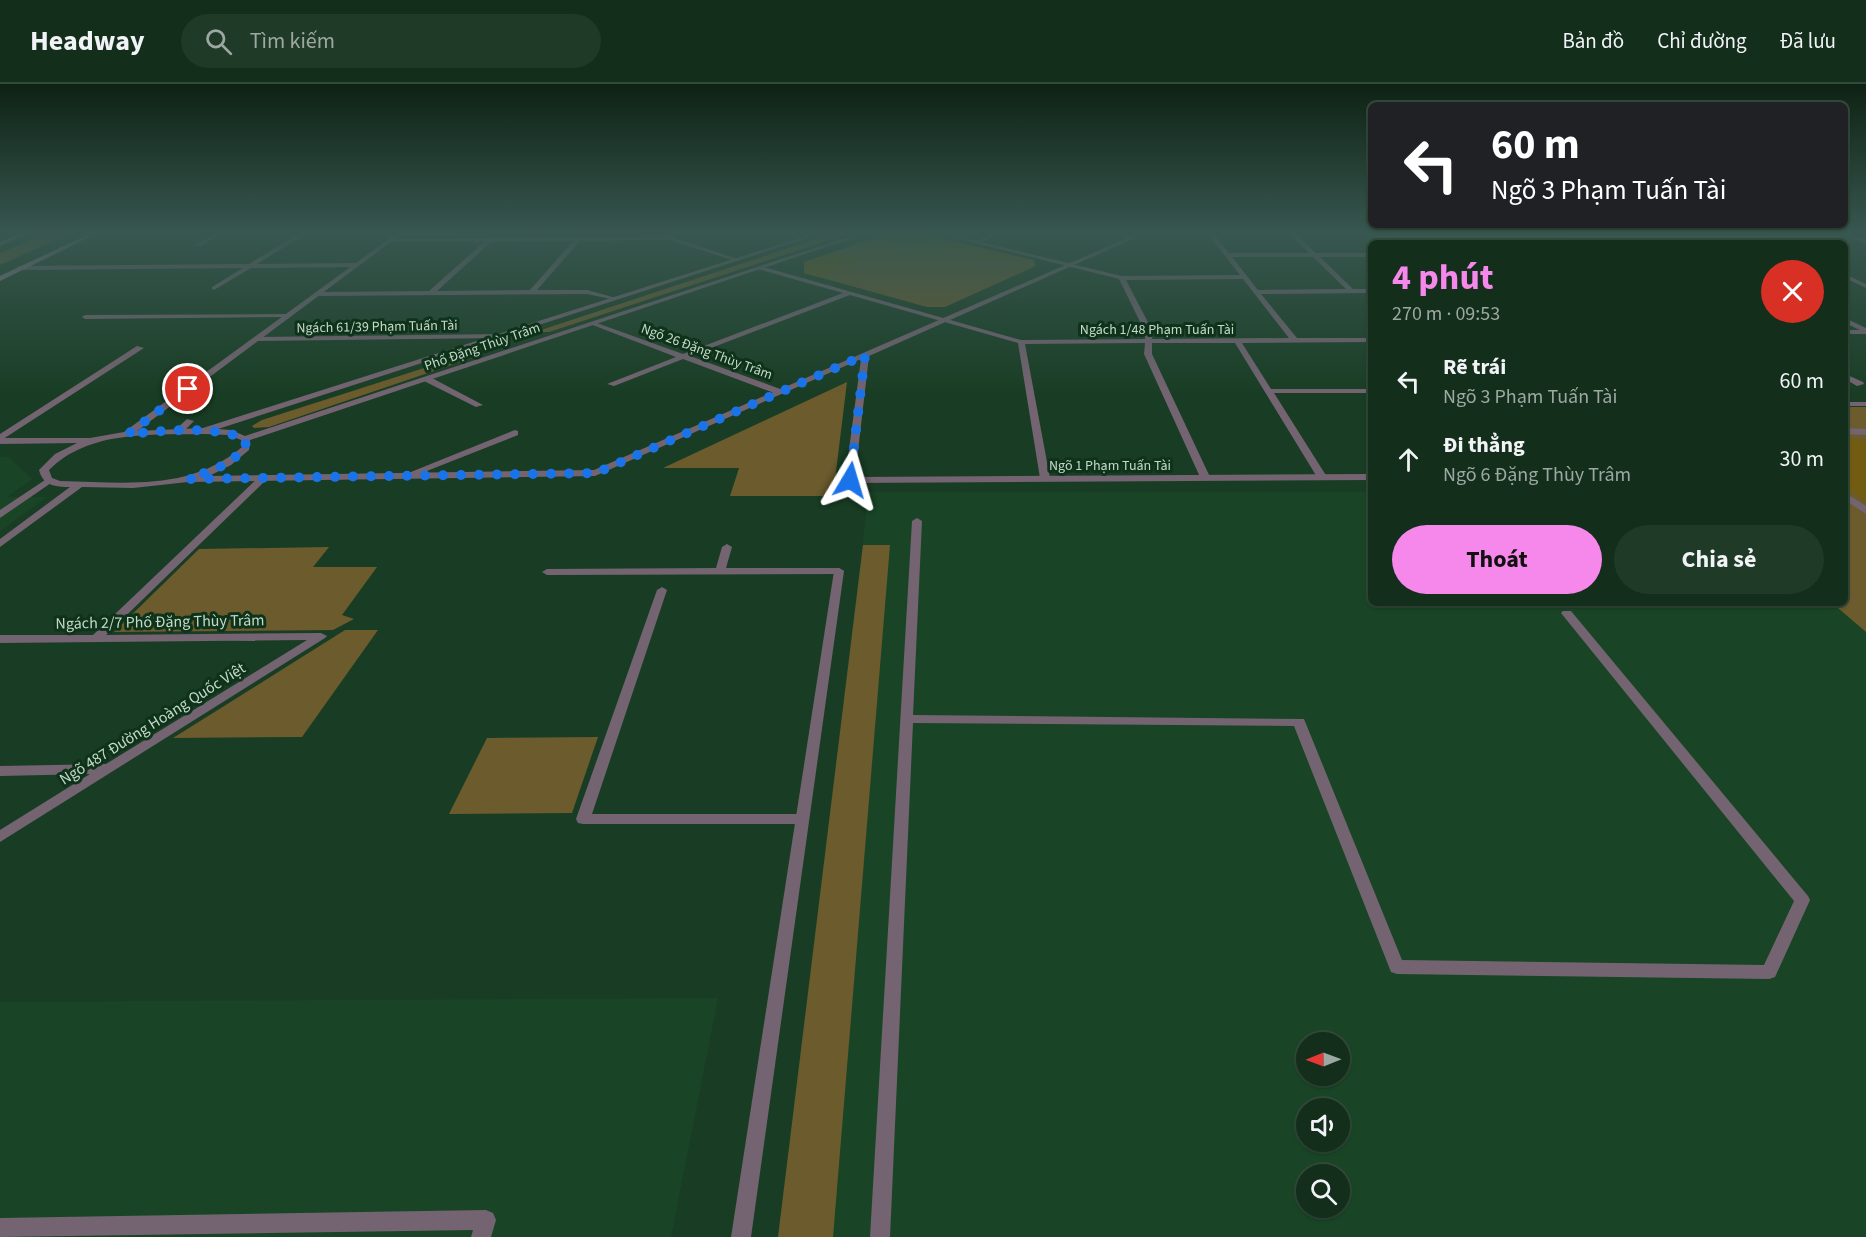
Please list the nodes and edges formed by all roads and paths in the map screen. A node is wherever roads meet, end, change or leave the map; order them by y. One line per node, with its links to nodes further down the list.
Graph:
1 (327, 287): 17 (street)
2 (438, 287): 15 (street)
3 (537, 287): 13 (street)
4 (652, 287): 18 (street, Phố Đặng Thùy Trâm)
5 (702, 287): 23 (street, Phố Đặng Thùy Trâm)
6 (828, 287): 16 (street, Ngách 1/48 Phạm Tuấn Tài)
7 (1020, 287): 21 (street)
8 (1126, 287): 29 (street)
9 (1252, 287): 14 (street)
10 (1347, 287): 11 (street)
11 (1351, 291): 12 (street); 14 (street)
12 (1368, 291)
13 (532, 292): 15 (street); 18 (street)
14 (1256, 292): 31 (street)
15 (431, 293): 17 (street)
16 (850, 293): 21 (street, Ngách 1/48 Phạm Tuấn Tài); 36 (street)
17 (317, 294): 19 (street)
18 (614, 299): 26 (street, Phố Đặng Thùy Trâm)
19 (287, 316): 20 (street); 27 (street)
20 (85, 318)
21 (945, 320): 32 (street, Ngách 1/48 Phạm Tuấn Tài); 35 (street)
22 (1848, 322): 25 (street)
23 (591, 323): 33 (street, Phố Đặng Thùy Trâm); 36 (street, Ngõ 26 Đặng Thùy Trâm)
24 (1848, 332): 25 (street)
25 (1866, 332)
26 (499, 336): 27 (street, Ngách 61/39 Phạm Tuấn Tài); 33 (street); 48 (street, Phố Đặng Thùy Trâm)
27 (256, 339): 53 (street)
28 (1368, 340): 31 (street, Ngách 1/48 Phạm Tuấn Tài)
29 (1150, 341): 30 (street, Ngách 1/48 Phạm Tuấn Tài); 32 (street, Ngách 1/48 Phạm Tuấn Tài); 58 (street)
30 (1237, 341): 31 (street, Ngách 1/48 Phạm Tuấn Tài); 41 (street)
31 (1294, 341)
32 (1021, 342): 62 (street)
33 (523, 346): 38 (street, Phố Đặng Thùy Trâm)
34 (140, 348): 54 (street)
35 (865, 355): 43 (street); 62 (street, Ngõ 1 Phạm Tuấn Tài)
36 (682, 356): 39 (street); 43 (street, Ngõ 26 Đặng Thùy Trâm)
37 (1848, 378): 40 (street)
38 (427, 379): 46 (street); 55 (street, Phố Đặng Thùy Trâm)
39 (611, 384)
40 (1860, 384)
41 (1268, 391): 42 (street); 59 (street)
42 (1368, 391)
43 (780, 392): 57 (street)
44 (1848, 404): 45 (street)
45 (1866, 404)
46 (479, 405)
47 (190, 422): 50 (street)
48 (204, 431): 50 (street, Phố Đặng Thùy Trâm); 55 (street, Phố Đặng Thùy Trâm)
49 (1848, 431): 51 (street)
50 (178, 432): 53 (street, Phố Đặng Thùy Trâm)
51 (1866, 432)
52 (515, 433): 57 (street)
53 (128, 434): 56 (street, Phố Đặng Thùy Trâm)
54 (0, 439): 56 (street, Phố Đặng Thùy Trâm)
55 (245, 439): 63 (street)
56 (97, 440): 64 (street, Phố Đặng Thùy Trâm)
57 (406, 476): 61 (street)
58 (1205, 477): 59 (street, Ngõ 1 Phạm Tuấn Tài); 62 (street, Ngõ 1 Phạm Tuấn Tài)
59 (1322, 477): 60 (street, Ngõ 1 Phạm Tuấn Tài)
60 (1368, 477)
61 (263, 478): 63 (street); 77 (street)
62 (1045, 478)
63 (189, 479): 65 (street)
64 (48, 482): 65 (street); 68 (street)
65 (80, 484): 70 (street)
66 (1848, 498): 67 (street)
67 (1866, 511)
68 (0, 515)
69 (917, 521): 79 (street)
70 (0, 544)
71 (727, 547): 72 (street)
72 (720, 571): 73 (street); 82 (street)
73 (547, 572)
74 (662, 590): 82 (street)
75 (1567, 613): 79 (street)
76 (321, 636): 77 (street, Ngách 2/7 Phố Đặng Thùy Trâm); 80 (street, Ngõ 487 Đường Hoàng Quốc Việt)
77 (96, 638): 78 (street, Ngách 2/7 Phố Đặng Thùy Trâm)
78 (0, 639)
79 (907, 719): 87 (street)
80 (109, 769): 81 (street); 83 (street, Ngõ 487 Đường Hoàng Quốc Việt)
81 (0, 771)
82 (802, 819): 86 (street)
83 (0, 837)
84 (0, 1228): 85 (street)
85 (481, 1237)
86 (741, 1237)
87 (880, 1237)

